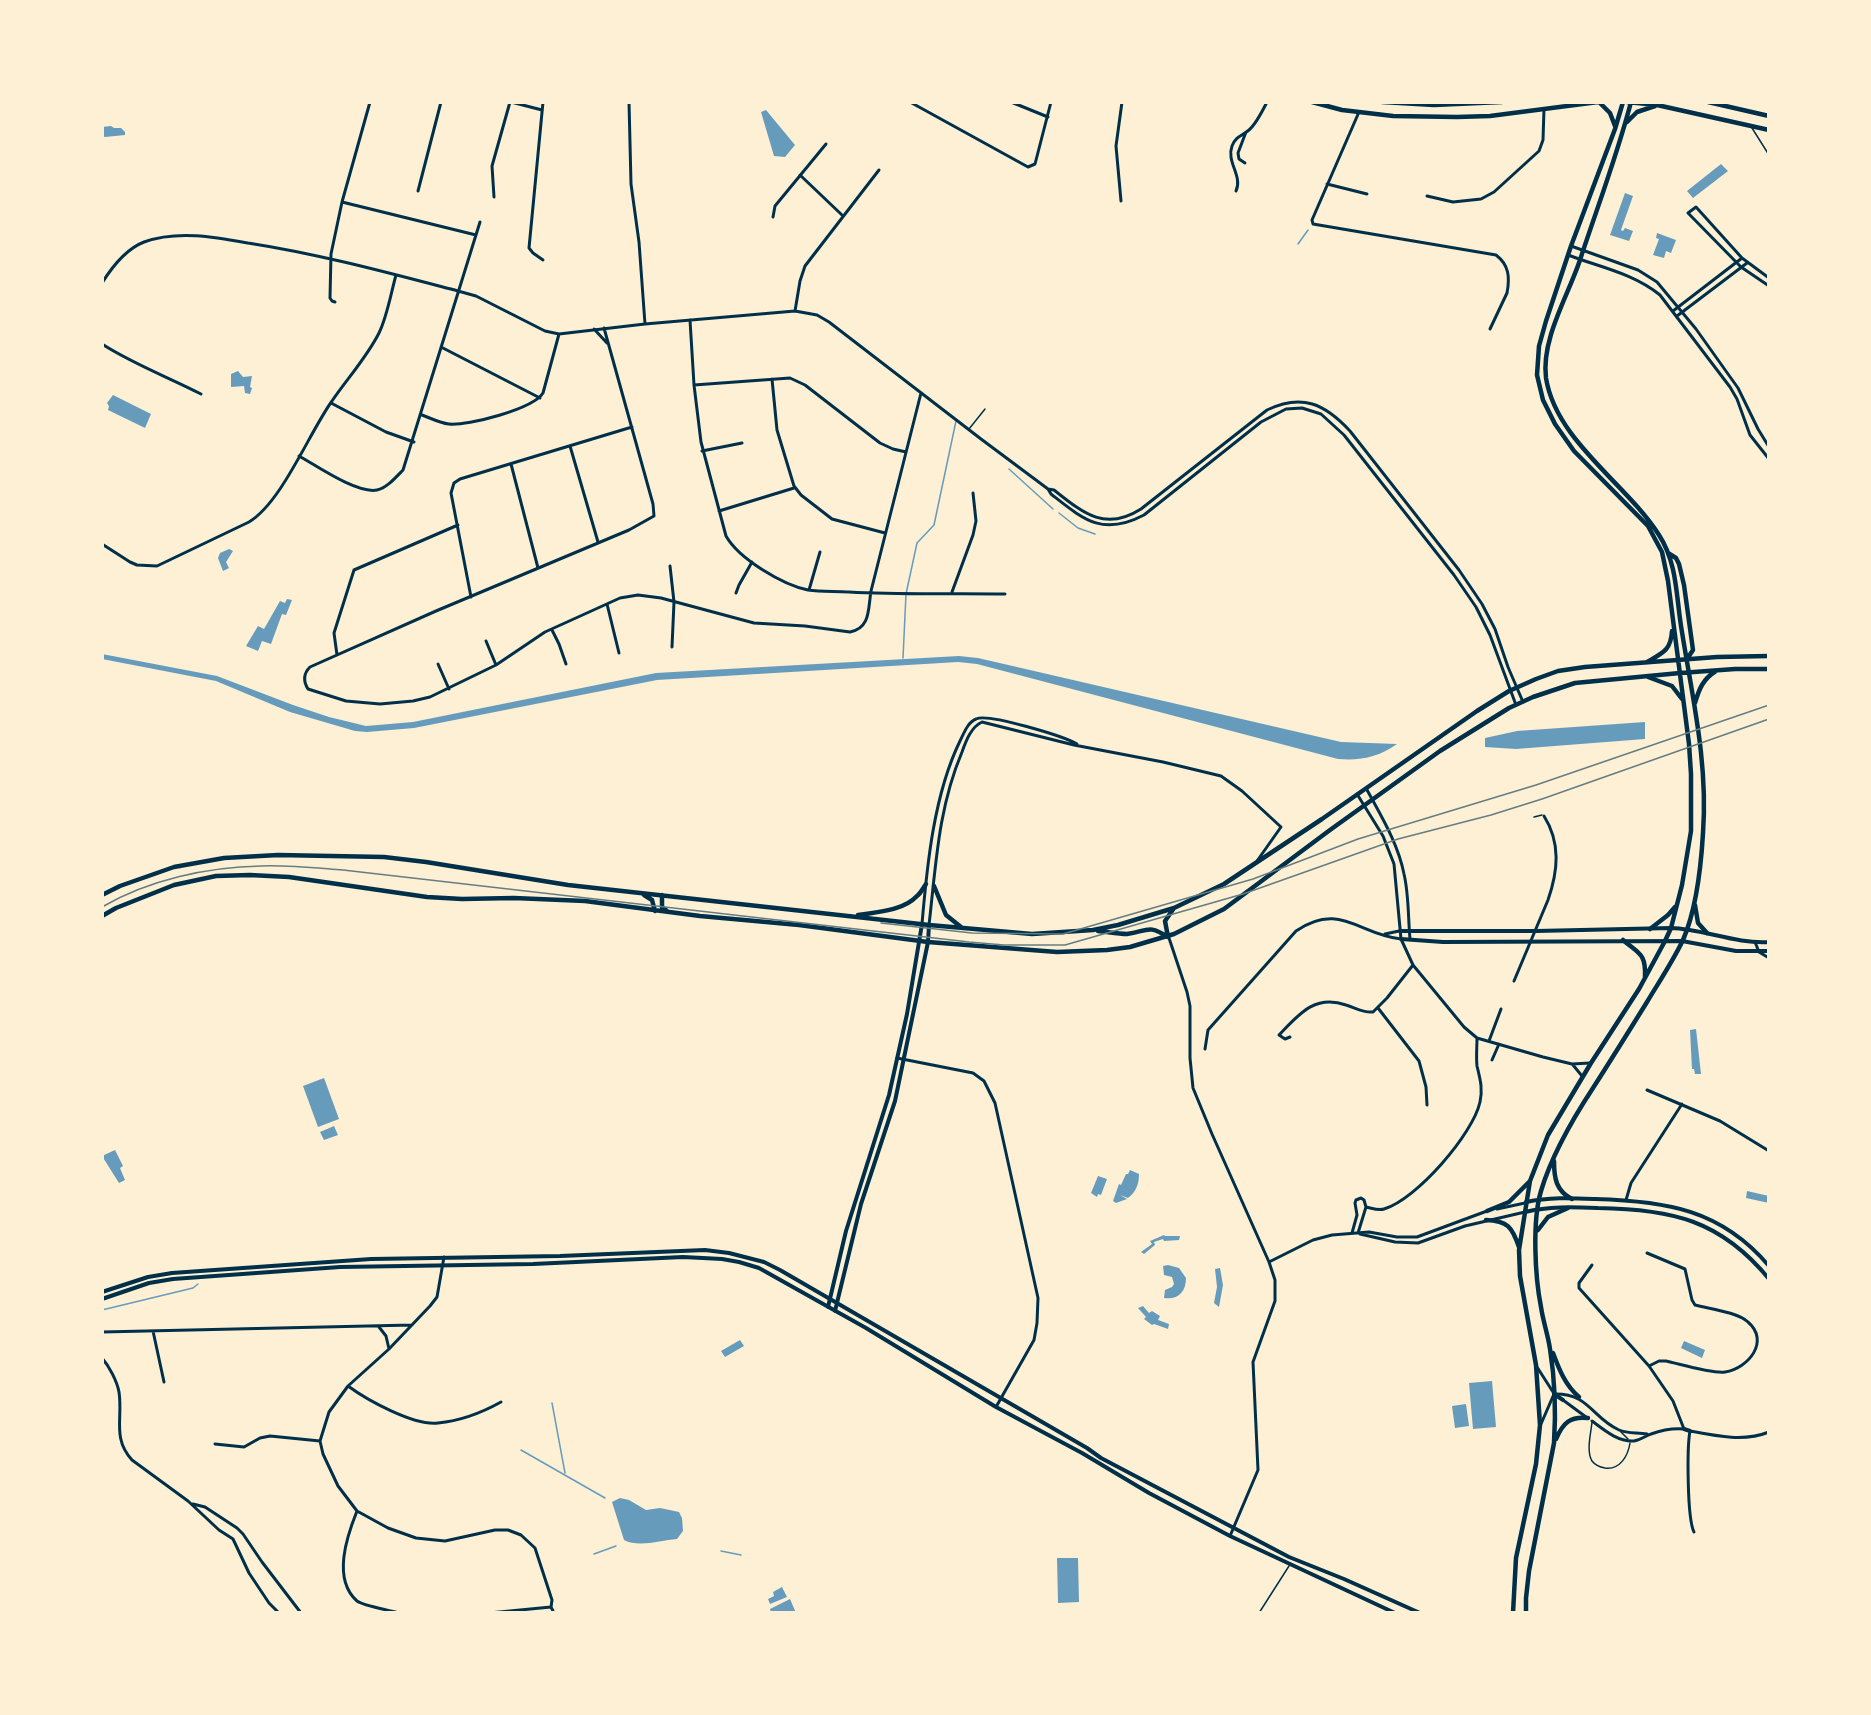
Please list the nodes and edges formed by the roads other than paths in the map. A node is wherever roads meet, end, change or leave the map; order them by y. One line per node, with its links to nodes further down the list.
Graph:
1 (370, 102): 43 (street)
2 (441, 102): 37 (street)
3 (510, 102): 22 (street); 41 (street)
4 (543, 102): 22 (street)
5 (629, 102): 70 (street)
6 (910, 102): 25 (street)
7 (1011, 102): 25 (street)
8 (1051, 102): 25 (street)
9 (1122, 102): 42 (street)
10 (1267, 102): 30 (street)
11 (1312, 102): 23 (main road)
12 (1382, 102): 18 (main road)
13 (1502, 102): 18 (main road)
14 (1598, 102): 21 (main road); 28 (main road)
15 (1625, 102): 16 (main road); 28 (main road)
16 (1631, 102): 19 (main road); 26 (main road)
17 (1708, 102): 20 (main road)
18 (1434, 104)
19 (1657, 105): 26 (main road); 27 (main road)
20 (1731, 105): 24 (main road)
21 (1544, 109): 23 (main road); 40 (street)
22 (542, 110): 53 (street)
23 (1359, 112): 36 (street)
24 (1769, 116)
25 (1048, 117)
26 (1625, 124): 49 (main road)
27 (1750, 125): 29 (main road); 32 (lane)
28 (1615, 129): 48 (main road)
29 (1769, 130)
30 (1246, 132): 33 (street); 38 (street)
31 (826, 144): 35 (street)
32 (1769, 156)
33 (1245, 163)
34 (879, 170): 44 (street)
35 (800, 175): 44 (street); 45 (street)
36 (1328, 184): 39 (street); 73 (street)
37 (418, 191)
38 (1236, 191)
39 (1367, 194)
40 (1427, 196)
41 (494, 197)
42 (1121, 201)
43 (342, 202): 47 (street); 52 (street)
44 (842, 215): 65 (street)
45 (773, 217)
46 (480, 222): 47 (street)
47 (476, 235): 62 (street)
48 (1571, 246): 49 (street); 50 (main road)
49 (1582, 250): 54 (main road); 64 (street)
50 (1568, 255): 54 (street); 120 (main road)
51 (1742, 258): 55 (street); 55 (street); 56 (street)
52 (331, 259): 58 (street); 60 (street); 63 (street)
53 (543, 260)
54 (1580, 260): 66 (street); 108 (main road)
55 (1736, 263): 57 (street); 64 (street)
56 (1746, 263): 57 (street); 59 (street)
57 (1741, 267): 61 (street); 67 (street)
58 (396, 275): 62 (street); 83 (street)
59 (1769, 278)
60 (102, 283)
61 (1769, 286)
62 (459, 291): 74 (street); 77 (street)
63 (335, 302)
64 (1679, 307): 66 (street); 67 (street)
65 (795, 311): 69 (street); 80 (street)
66 (1673, 311): 68 (street)
67 (1683, 312): 68 (street); 93 (street)
68 (1677, 316): 97 (street)
69 (690, 320): 70 (street); 79 (street)
70 (645, 324): 71 (street)
71 (604, 328): 72 (street); 76 (street)
72 (594, 329): 74 (street); 76 (street)
73 (1490, 329)
74 (559, 334): 82 (street)
75 (102, 344): 81 (street)
76 (609, 345): 88 (street)
77 (441, 347): 82 (street); 87 (street)
78 (772, 379): 79 (street); 95 (street); 99 (street)
79 (694, 385): 94 (street)
80 (921, 393): 89 (street); 95 (street)
81 (201, 394)
82 (540, 398): 87 (street)
83 (330, 402): 90 (street); 96 (street)
84 (1285, 402): 86 (street); 100 (street); 138 (street)
85 (985, 409): 89 (lane)
86 (1286, 409): 100 (street); 140 (street)
87 (422, 415): 90 (street)
88 (632, 427): 92 (street); 105 (street)
89 (968, 429): 100 (street)
90 (414, 442): 96 (street)
91 (742, 443): 94 (street)
92 (570, 446): 98 (street); 105 (street)
93 (1769, 447)
94 (702, 451): 102 (street)
95 (906, 452): 104 (street)
96 (299, 456): 106 (street)
97 (1769, 459)
98 (511, 464): 103 (street); 111 (street)
99 (794, 488): 102 (street); 104 (street)
100 (1048, 489)
101 (973, 493): 114 (street)
102 (719, 511): 109 (street)
103 (458, 525): 117 (street); 125 (street)
104 (885, 533): 113 (street)
105 (598, 542): 111 (street)
106 (102, 544)
107 (820, 552): 112 (street)
108 (1668, 553): 127 (main road); 127 (main road)
109 (753, 562): 112 (street); 115 (street)
110 (670, 566): 118 (street)
111 (538, 568): 117 (street)
112 (809, 590): 113 (street)
113 (870, 593): 114 (street); 118 (street)
114 (952, 593): 116 (street)
115 (736, 594)
116 (1005, 594)
117 (471, 597): 125 (street)
118 (674, 602): 119 (street); 123 (street)
119 (607, 604): 121 (street); 124 (street)
120 (1672, 621): 128 (main road); 129 (main road)
121 (551, 629): 131 (street); 132 (street)
122 (486, 641): 132 (street)
123 (672, 647)
124 (619, 653)
125 (337, 655): 139 (street)
126 (1769, 656): 127 (main road)
127 (1687, 659): 128 (main road); 135 (main road)
128 (1678, 660): 129 (main road); 136 (main road)
129 (1645, 663): 138 (main road)
130 (438, 664): 139 (street)
131 (566, 664)
132 (496, 665): 139 (street)
133 (1769, 669): 134 (main road)
134 (1718, 670): 135 (main road); 143 (main road)
135 (1689, 672): 136 (main road); 143 (main road)
136 (1680, 673): 137 (main road); 144 (main road)
137 (1645, 676): 141 (main road); 144 (main road)
138 (1516, 688): 140 (main road); 141 (street)
139 (449, 689)
140 (1509, 691): 142 (street); 148 (main road)
141 (1523, 702): 142 (main road)
142 (1516, 705): 150 (main road)
143 (1694, 705): 160 (main road)
144 (1684, 706): 161 (main road)
145 (1077, 744): 146 (street); 147 (street); 154 (street)
146 (951, 761): 147 (street); 155 (street)
147 (957, 763): 156 (street)
148 (1366, 788): 149 (main road); 150 (street)
149 (1357, 794): 151 (street); 154 (main road)
150 (1373, 801): 151 (main road); 176 (street)
151 (1365, 806): 174 (street); 179 (main road)
152 (1544, 816): 153 (lane); 175 (street)
153 (1534, 817)
154 (1254, 865): 162 (main road)
155 (926, 884): 166 (main road); 167 (street)
156 (934, 885): 168 (street); 169 (main road)
157 (626, 891): 158 (main road); 159 (main road); 163 (main road)
158 (662, 895): 164 (main road); 166 (main road)
159 (102, 896)
160 (1695, 899): 172 (main road); 177 (main road)
161 (1677, 904): 170 (main road); 171 (main road)
162 (1173, 908): 173 (main road); 179 (main road)
163 (656, 911): 164 (main road); 165 (main road)
164 (669, 912): 181 (main road)
165 (102, 916)
166 (853, 916): 167 (main road)
167 (922, 924): 168 (main road); 181 (street)
168 (929, 925): 169 (main road); 187 (street)
169 (963, 928): 173 (main road)
170 (1650, 928): 171 (street); 175 (street)
171 (1671, 928): 172 (street); 183 (main road)
172 (1687, 929): 177 (street); 186 (main road)
173 (1093, 930): 179 (main road)
174 (1400, 931): 176 (street); 178 (street); 180 (street)
175 (1536, 931): 176 (street); 185 (street)
176 (1409, 932): 184 (street)
177 (1707, 933): 188 (street)
178 (1383, 934): 180 (street); 202 (street)
179 (1168, 937): 187 (main road); 233 (street)
180 (1401, 939): 184 (street); 193 (street)
181 (920, 940): 187 (main road); 203 (street)
182 (1623, 940): 183 (street); 185 (street); 194 (main road)
183 (1665, 940): 186 (street); 194 (main road)
184 (1410, 941): 185 (street)
185 (1531, 941): 195 (street)
186 (1682, 941): 191 (street); 213 (main road)
187 (928, 942): 204 (street)
188 (1755, 942): 189 (street); 191 (street)
189 (1769, 942)
190 (1769, 951): 191 (street)
191 (1759, 952): 192 (street)
192 (1769, 958)
193 (1413, 965): 196 (street); 199 (street)
194 (1644, 980): 206 (main road)
195 (1514, 981)
196 (1378, 1008): 198 (street); 211 (street)
197 (1501, 1009): 200 (street)
198 (1290, 1037)
199 (1477, 1038): 200 (street); 219 (street)
200 (1489, 1041): 201 (street)
201 (1499, 1044): 205 (street); 207 (street)
202 (1205, 1049)
203 (897, 1058): 204 (street); 242 (street)
204 (904, 1059): 243 (street); 259 (street)
205 (1492, 1060)
206 (1592, 1063): 207 (street); 208 (main road)
207 (1572, 1064): 208 (street)
208 (1583, 1077): 214 (main road)
209 (1647, 1090): 210 (street)
210 (1682, 1104): 212 (street); 217 (street)
211 (1427, 1105)
212 (1769, 1150)
213 (1553, 1159): 215 (main road); 216 (main road)
214 (1530, 1181): 218 (main road); 222 (main road)
215 (1539, 1199): 216 (street); 218 (street); 221 (main road)
216 (1572, 1199): 217 (street)
217 (1626, 1200): 236 (street)
218 (1526, 1202): 222 (street); 223 (main road)
219 (1366, 1207): 225 (street); 226 (street)
220 (1568, 1208): 221 (street); 227 (main road); 239 (street)
221 (1538, 1209): 223 (street); 227 (main road)
222 (1487, 1211): 226 (street)
223 (1525, 1212): 224 (street); 229 (main road)
224 (1486, 1220): 226 (street); 229 (main road)
225 (1352, 1233): 226 (street); 233 (street)
226 (1358, 1233)
227 (1536, 1233): 250 (main road)
228 (705, 1250): 231 (street); 232 (street); 242 (street)
229 (1520, 1250): 253 (main road)
230 (1647, 1253): 254 (street)
231 (444, 1257): 234 (street); 237 (street)
232 (704, 1257): 234 (street); 244 (street)
233 (1269, 1262): 278 (street)
234 (443, 1265): 238 (street); 246 (street)
235 (1592, 1265): 254 (street)
236 (1769, 1266)
237 (243, 1269): 238 (street); 240 (street)
238 (244, 1274): 241 (street)
239 (1769, 1279)
240 (102, 1292)
241 (102, 1299)
242 (830, 1299): 243 (street); 244 (street)
243 (837, 1302): 245 (street); 259 (street)
244 (828, 1307): 245 (street)
245 (835, 1311): 262 (street)
246 (412, 1325): 247 (street); 251 (street)
247 (378, 1326): 248 (street); 251 (street)
248 (153, 1331): 249 (street); 255 (street)
249 (102, 1332)
250 (1550, 1345): 257 (main road); 258 (main road)
251 (389, 1349): 256 (street)
252 (102, 1358): 276 (street)
253 (1536, 1365): 257 (street); 265 (main road)
254 (1648, 1366): 263 (street)
255 (164, 1382)
256 (348, 1386): 261 (street); 273 (street)
257 (1554, 1394): 258 (street); 260 (street); 265 (street); 274 (main road)
258 (1579, 1397): 268 (street)
259 (1002, 1398): 262 (street); 278 (street)
260 (1563, 1401): 264 (street)
261 (501, 1402)
262 (996, 1407): 280 (street)
263 (1680, 1419): 266 (street); 267 (street)
264 (1590, 1420): 272 (street); 272 (lane); 274 (main road)
265 (1540, 1425): 292 (main road)
266 (1674, 1428): 267 (street); 271 (street)
267 (1684, 1429): 269 (street)
268 (1621, 1431): 271 (street); 272 (lane)
269 (1690, 1431): 270 (street); 279 (street)
270 (1769, 1432)
271 (1648, 1435): 272 (street)
272 (1630, 1440)
273 (320, 1441): 275 (street); 277 (street)
274 (1554, 1443): 293 (main road)
275 (215, 1444)
276 (191, 1504): 284 (street); 285 (street)
277 (357, 1510): 283 (street); 286 (street)
278 (1233, 1528): 280 (street); 281 (street)
279 (1694, 1532)
280 (1230, 1536): 282 (street)
281 (1289, 1557): 282 (lane); 291 (street)
282 (1290, 1564): 289 (lane); 290 (street)
283 (552, 1607): 287 (street); 288 (street)
284 (279, 1613)
285 (301, 1613)
286 (398, 1613)
287 (489, 1613)
288 (554, 1613)
289 (1259, 1613)
290 (1395, 1613)
291 (1420, 1613)
292 (1511, 1613)
293 (1526, 1613)

